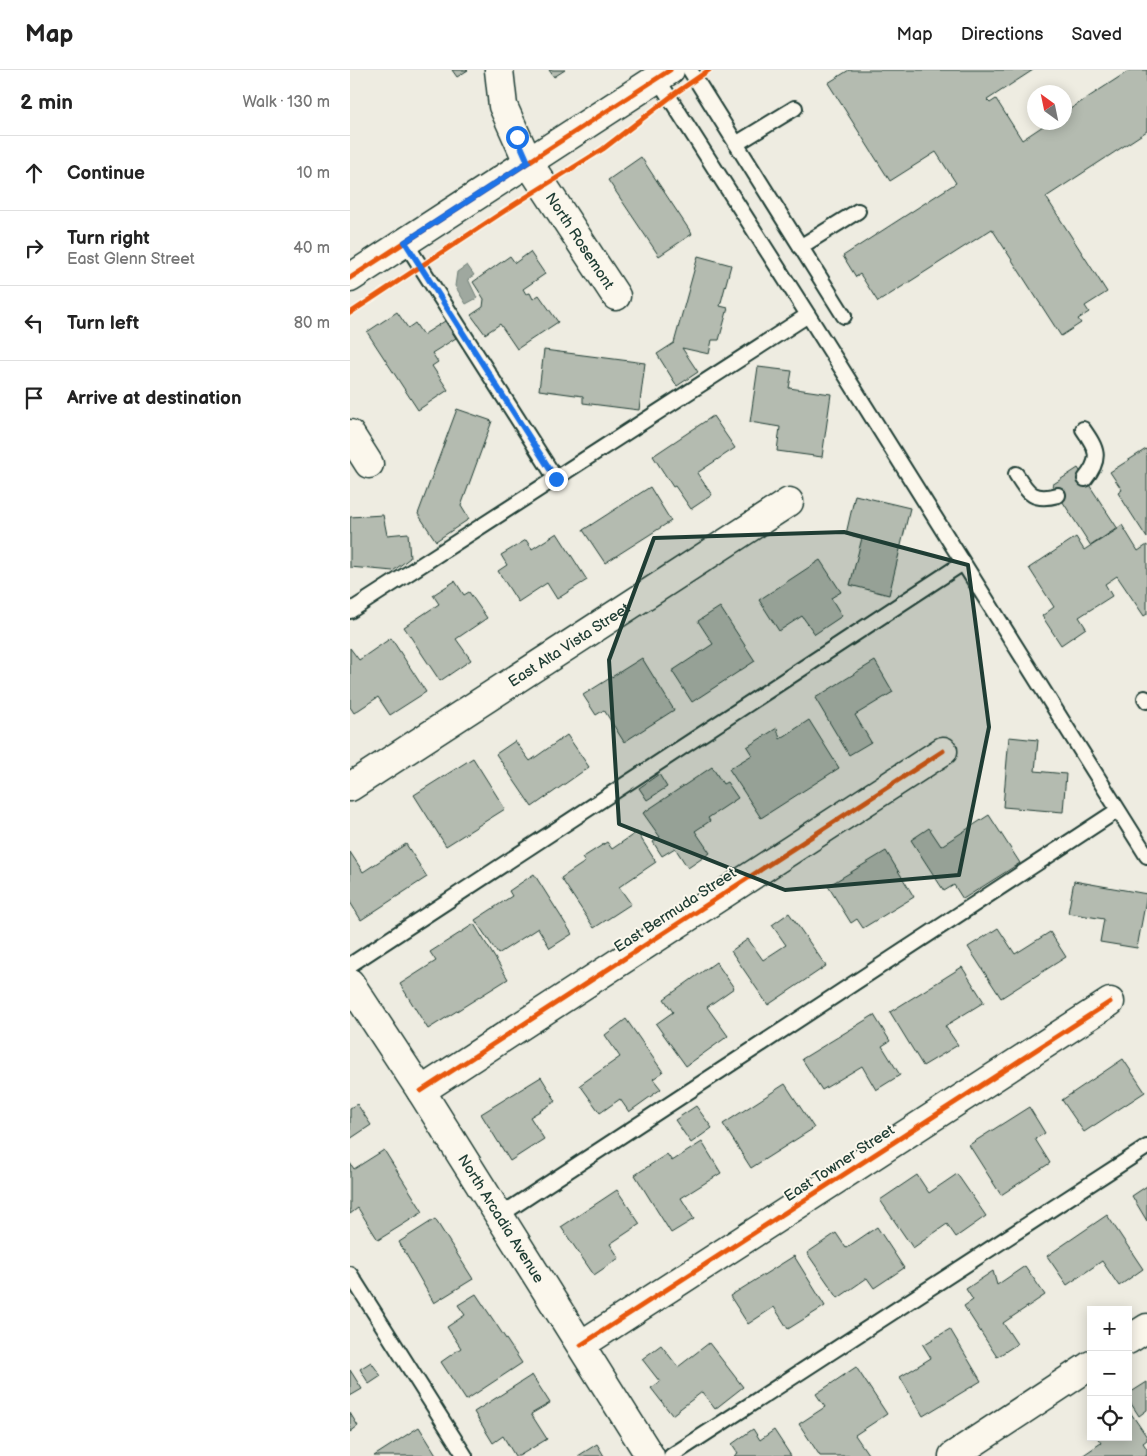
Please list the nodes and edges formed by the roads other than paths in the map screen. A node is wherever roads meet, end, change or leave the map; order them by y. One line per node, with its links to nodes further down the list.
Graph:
1 (499, 70): 6 (street, North Rosemont)
2 (690, 70): 5 (lane)
3 (663, 74): 6 (street); 12 (lane)
4 (795, 108): 5 (lane)
5 (736, 144): 9 (lane)
6 (528, 162): 8 (street); 11 (street, North Rosemont)
7 (858, 211): 9 (lane)
8 (405, 242): 10 (street); 18 (lane)
9 (800, 246): 13 (lane)
10 (350, 278)
11 (616, 296)
12 (808, 315): 18 (lane); 22 (lane)
13 (844, 316)
14 (1083, 429): 19 (lane)
15 (350, 434): 16 (street)
16 (370, 464)
17 (1016, 474): 20 (lane)
18 (556, 479): 23 (lane)
19 (1085, 479)
20 (1058, 495)
21 (789, 502): 25 (street, East Alta Vista Street)
22 (963, 563): 26 (lane); 28 (lane)
23 (350, 611)
24 (943, 751): 31 (street, East Bermuda Street)
25 (350, 787)
26 (1118, 810): 27 (lane); 33 (lane)
27 (1147, 856)
28 (350, 964)
29 (350, 983): 31 (street, North Arcadia Avenue)
30 (1110, 1002): 37 (street, East Towner Street)
31 (421, 1091): 33 (street, North Arcadia Avenue)
32 (1147, 1147): 41 (lane)
33 (499, 1216): 37 (street, North Arcadia Avenue)
34 (350, 1274): 39 (lane)
35 (1147, 1328): 36 (street)
36 (1132, 1337)
37 (581, 1345): 40 (street, North Arcadia Avenue)
38 (1087, 1368): 42 (street)
39 (465, 1456)
40 (650, 1456)
41 (671, 1456)
42 (953, 1456)

